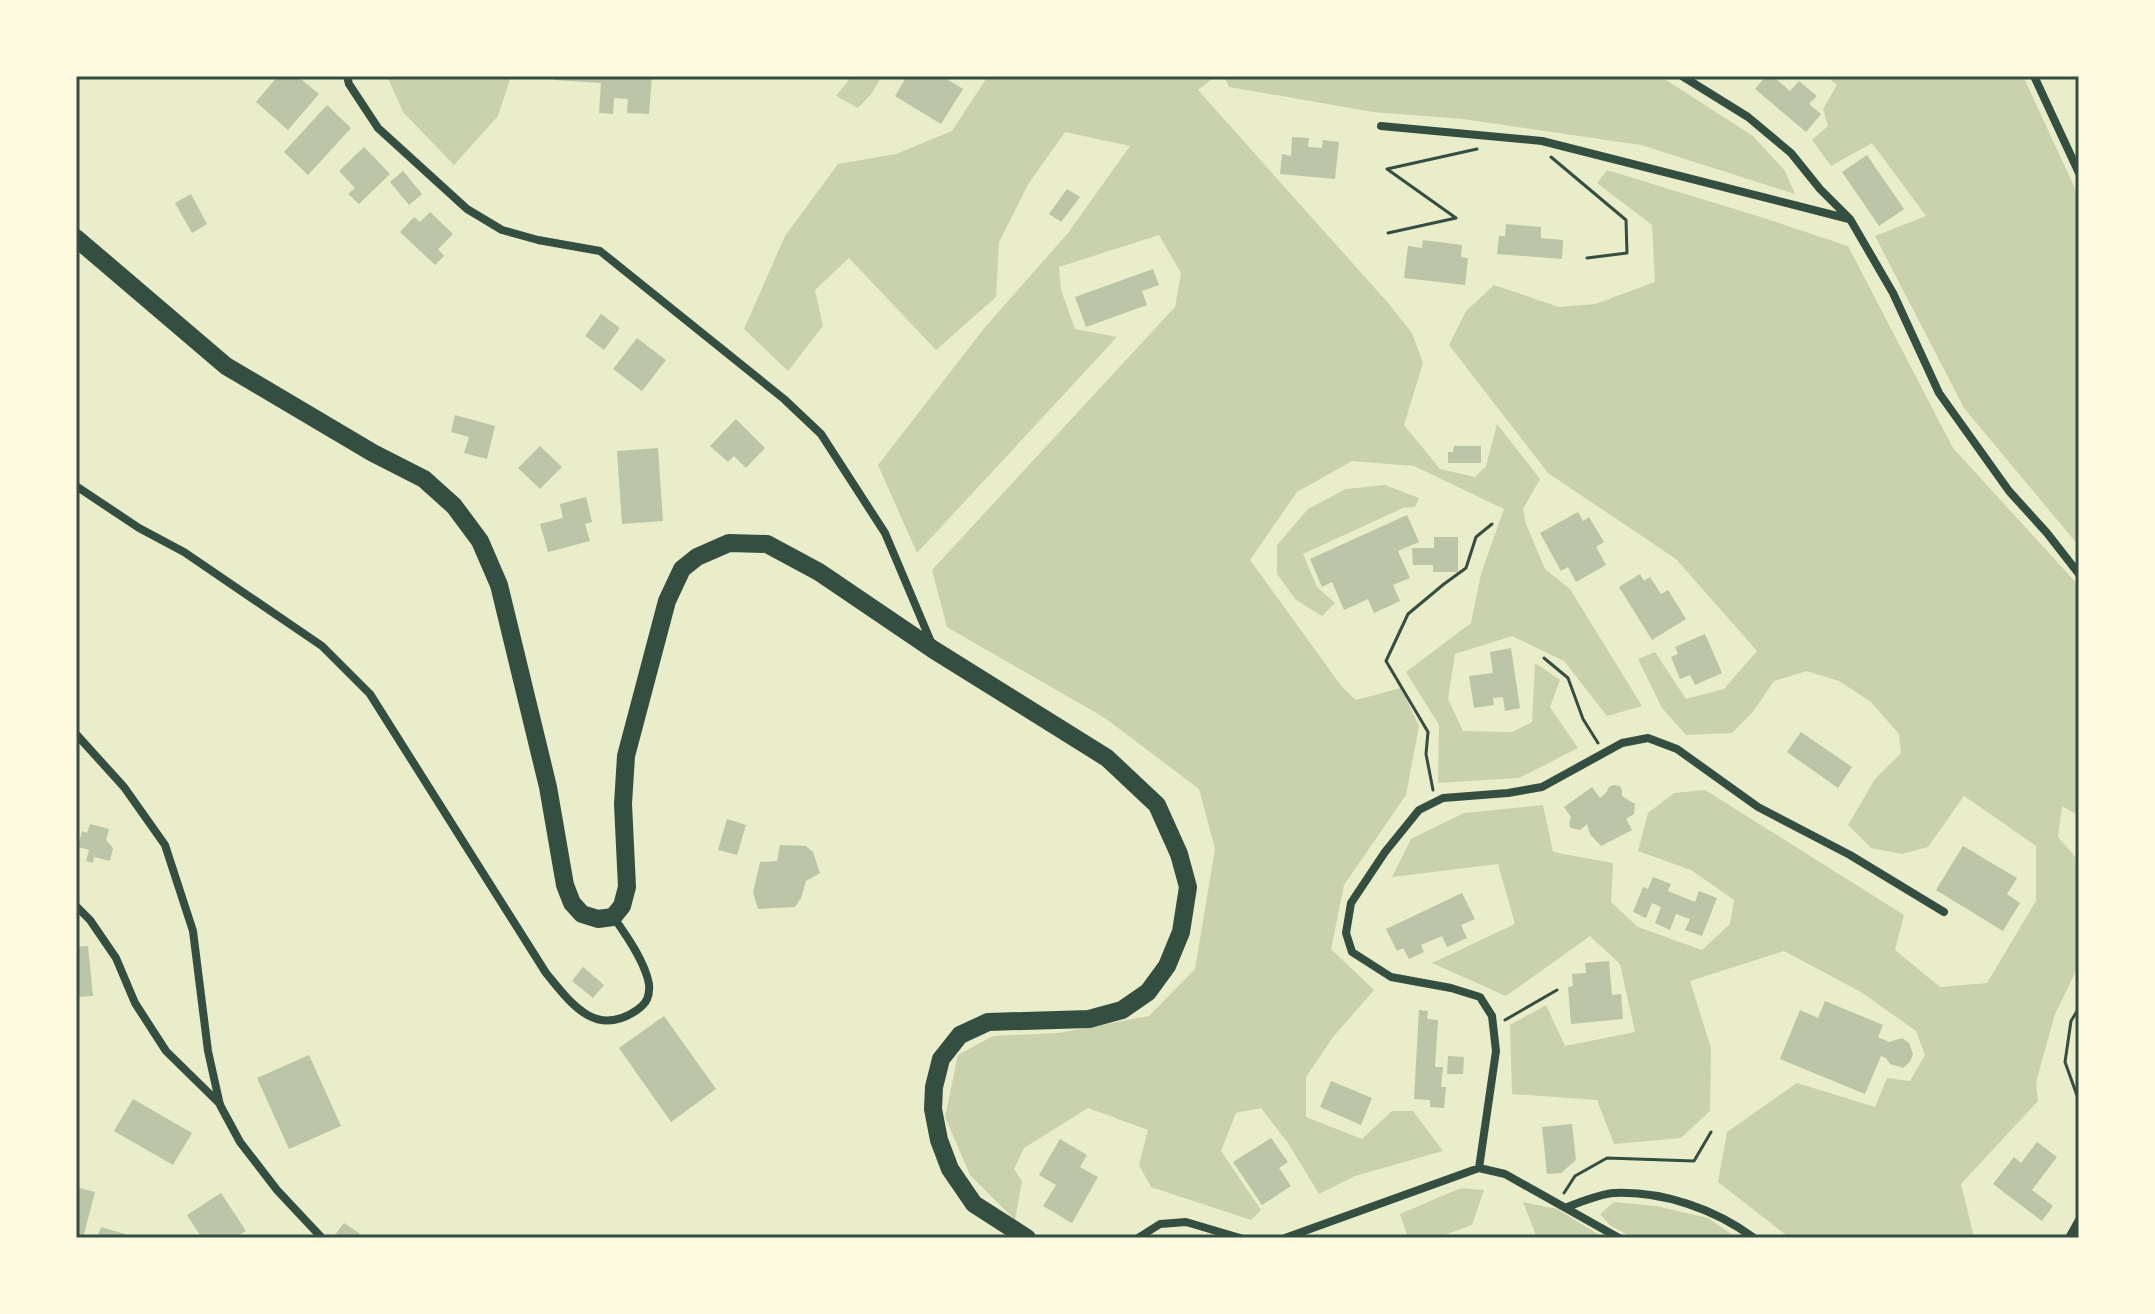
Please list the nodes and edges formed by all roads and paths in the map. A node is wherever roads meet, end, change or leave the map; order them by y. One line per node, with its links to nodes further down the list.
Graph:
1 (347, 76): 15 (street)
2 (1682, 76): 8 (street)
3 (2034, 76): 7 (street)
4 (1381, 126): 5 (street)
5 (1531, 140): 8 (street); 11 (path)
6 (1476, 149): 9 (path)
7 (2079, 173)
8 (1850, 219): 14 (street)
9 (1388, 233)
10 (76, 238): 22 (main road)
11 (1587, 258)
12 (76, 486): 22 (street)
13 (1492, 524): 19 (path)
14 (2079, 574)
15 (934, 650): 22 (main road); 33 (main road)
16 (1544, 658): 18 (path)
17 (76, 734): 27 (street)
18 (1604, 753): 19 (street); 21 (street)
19 (1435, 802): 25 (street)
20 (76, 906): 27 (street)
21 (1944, 912)
22 (613, 917)
23 (1557, 990): 25 (path)
24 (2079, 1008): 26 (path)
25 (1493, 1026): 29 (street)
26 (2079, 1101)
27 (220, 1105): 32 (street)
28 (1711, 1132): 30 (path)
29 (1479, 1168): 30 (street); 36 (street)
30 (1562, 1205): 37 (street); 38 (street)
31 (2079, 1220): 39 (street)
32 (322, 1238)
33 (1027, 1238)
34 (1138, 1238): 35 (street)
35 (1240, 1238)
36 (1285, 1238)
37 (1619, 1238)
38 (1754, 1238)
39 (2069, 1238)

